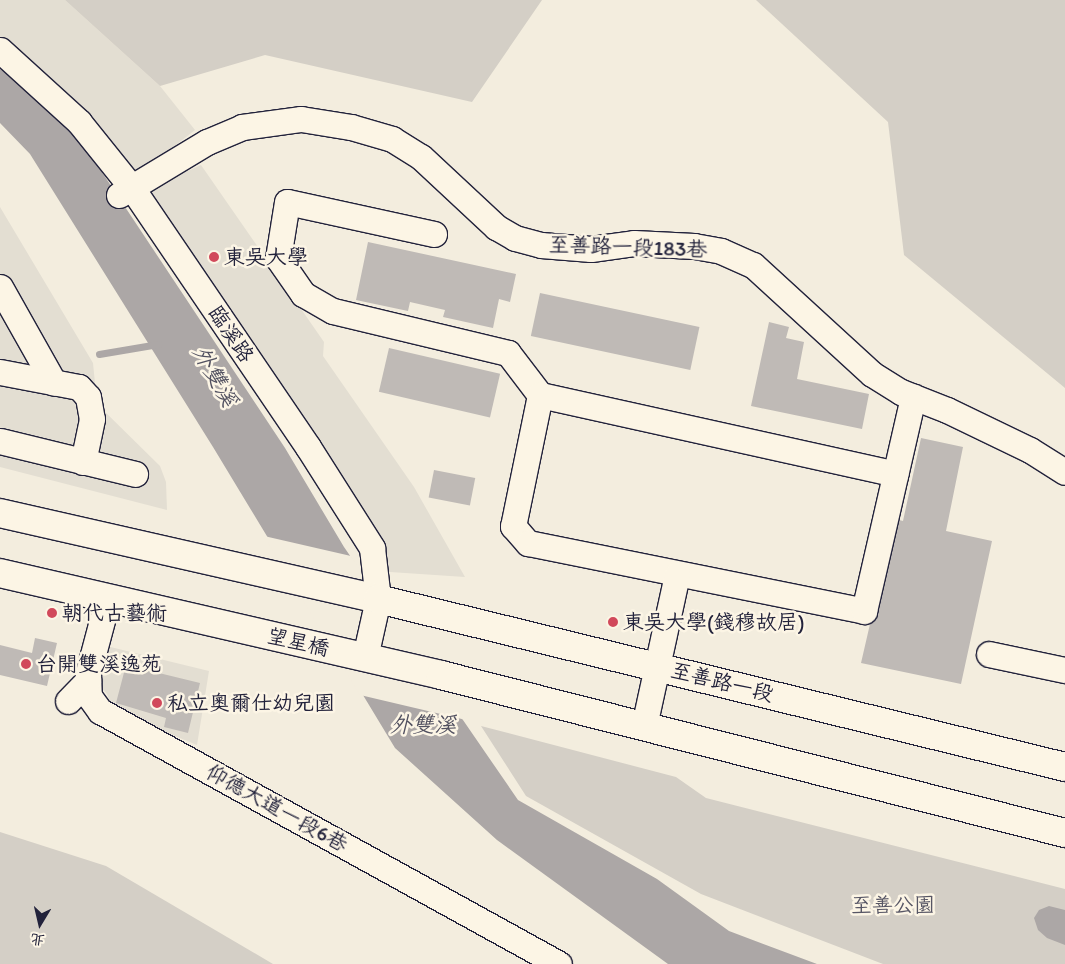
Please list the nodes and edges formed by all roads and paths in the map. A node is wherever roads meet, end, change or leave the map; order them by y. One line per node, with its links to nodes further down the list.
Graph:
1 (0, 50): 2 (street, 臨溪路)
2 (126, 191): 8 (street, 至善路一段183巷); 18 (street, 臨溪路)
3 (434, 234): 7 (street)
4 (0, 287): 6 (street)
5 (0, 372): 6 (street)
6 (54, 383): 10 (street)
7 (540, 395): 13 (street); 16 (street)
8 (913, 397): 11 (street, 至善路一段183巷); 13 (street)
9 (0, 441): 10 (street)
10 (83, 462): 12 (street)
11 (1065, 472)
12 (135, 474)
13 (895, 474): 16 (street)
14 (0, 513): 18 (main road)
15 (0, 574): 17 (main road, 望星橋)
16 (677, 575): 21 (street)
17 (108, 598): 20 (main road, 望星橋); 23 (street, 仰德大道一段6巷)
18 (378, 598): 20 (street, 臨溪路); 21 (main road, 至善路一段)
19 (989, 654): 22 (street)
20 (364, 657): 25 (main road, 望星橋)
21 (658, 666): 25 (street); 26 (main road, 至善路一段)
22 (1065, 670)
23 (88, 680): 24 (street); 28 (street, 仰德大道一段6巷)
24 (68, 701)
25 (644, 726): 27 (main road)
26 (1065, 767)
27 (1065, 832)
28 (559, 964)

